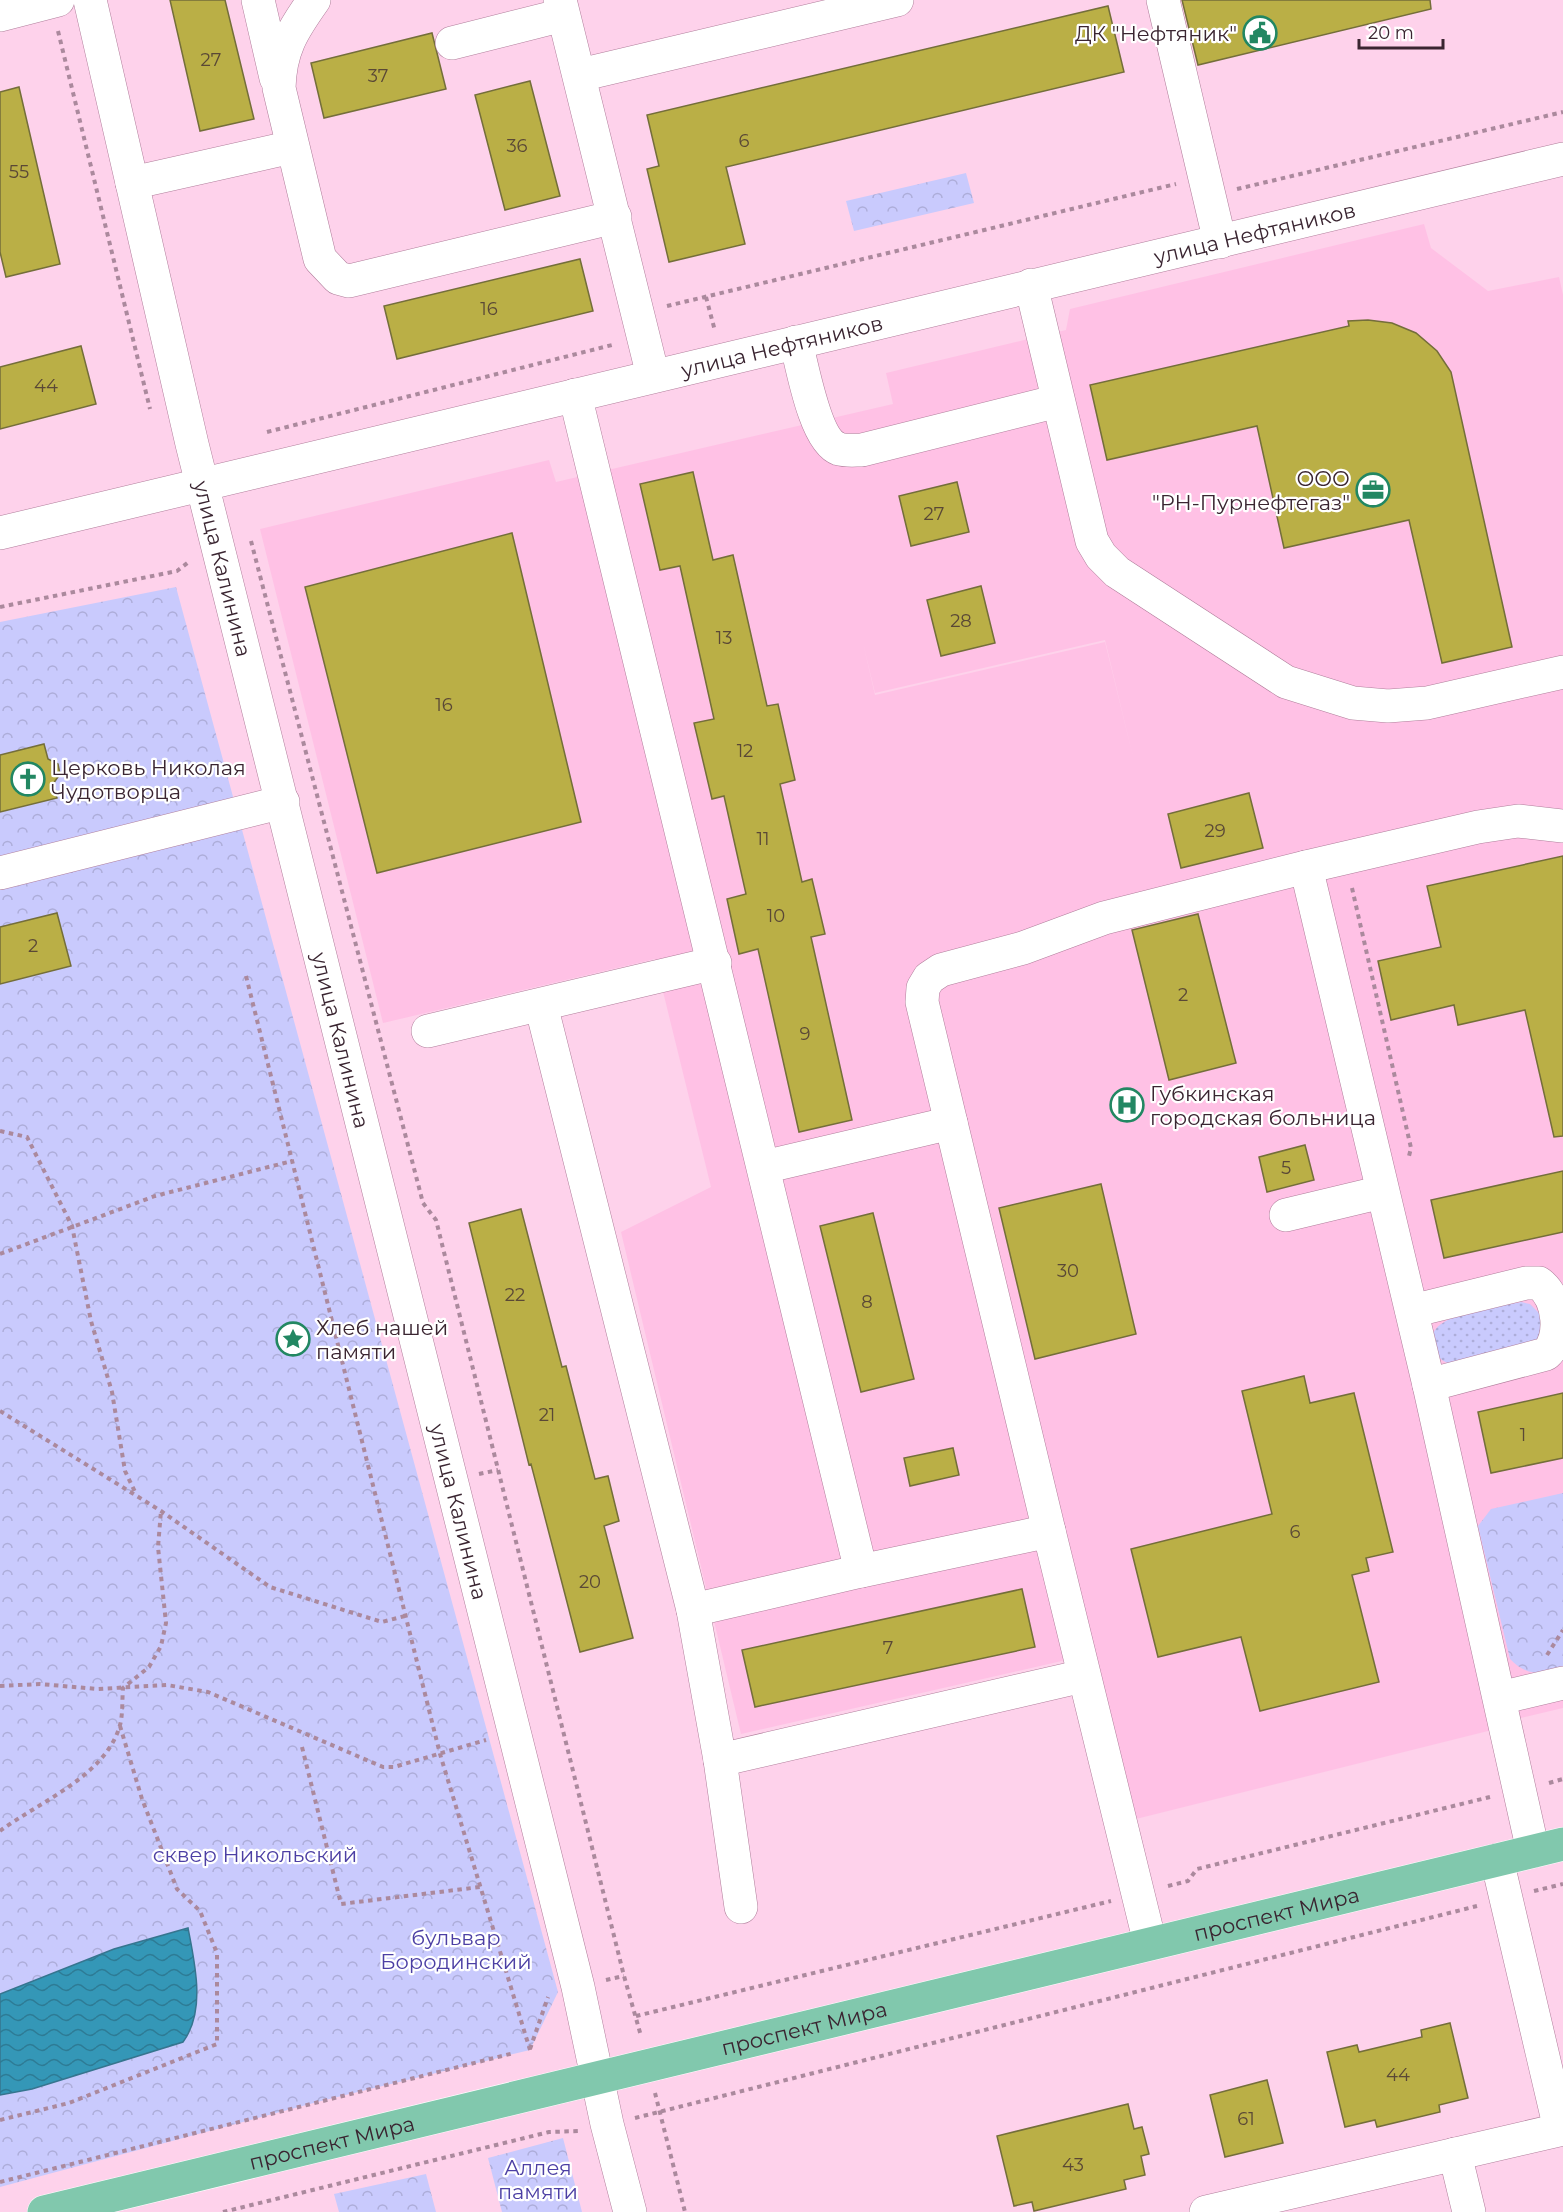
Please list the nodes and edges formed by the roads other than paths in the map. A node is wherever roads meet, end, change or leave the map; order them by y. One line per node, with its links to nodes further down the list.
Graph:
1 (90, 0): 14 (street, улица Калинина)
2 (258, 0): 11 (street)
3 (314, 0): 11 (street)
4 (897, 0): 10 (street)
5 (1163, 0): 16 (street)
6 (55, 1): 8 (street)
7 (562, 7): 9 (street); 10 (street)
8 (0, 15)
9 (452, 43)
10 (580, 75): 15 (street)
11 (279, 88): 12 (street)
12 (292, 147): 14 (street); 15 (street)
13 (1563, 159): 16 (street, улица Нефтяников)
14 (132, 183): 22 (street, улица Калинина)
15 (615, 217): 19 (street)
16 (1220, 242): 17 (street, улица Нефтяников)
17 (1031, 285): 18 (street, улица Нефтяников); 21 (street)
18 (796, 342): 19 (street, улица Нефтяников); 21 (street)
19 (653, 376): 20 (street, улица Нефтяников)
20 (575, 395): 22 (street, улица Нефтяников); 29 (street)
21 (1058, 401): 24 (street)
22 (202, 484): 23 (street, улица Нефтяников); 25 (street, улица Калинина)
23 (0, 533)
24 (1563, 672)
25 (282, 802): 28 (street); 49 (street, улица Калинина)
26 (1563, 826): 27 (street)
27 (1306, 867): 32 (street); 34 (street)
28 (0, 873)
29 (715, 963): 30 (street); 33 (street)
30 (541, 1005): 31 (street); 40 (street)
31 (428, 1031)
32 (951, 1123): 33 (street); 38 (street)
33 (764, 1167): 39 (street)
34 (1382, 1192): 35 (street); 36 (street)
35 (1286, 1215)
36 (1412, 1311): 37 (street); 37 (street)
37 (1429, 1385): 43 (street)
38 (1049, 1531): 39 (street); 42 (street)
39 (861, 1571): 40 (street)
40 (693, 1610): 44 (street)
41 (1552, 1674): 43 (street)
42 (1083, 1676): 44 (street); 48 (street)
43 (1500, 1698): 45 (street)
44 (720, 1760): 47 (street)
45 (1548, 1848): 46 (main road, проспект Мира)
46 (1497, 1860): 48 (main road, проспект Мира); 50 (street)
47 (741, 1907)
48 (1150, 1943): 49 (main road, проспект Мира)
49 (597, 2078): 52 (main road, проспект Мира); 53 (street, улица Калинина)
50 (1562, 2129): 51 (street)
51 (1455, 2154): 54 (street); 55 (street)
52 (44, 2212)
53 (630, 2212)
54 (1206, 2212)
55 (1468, 2212)

